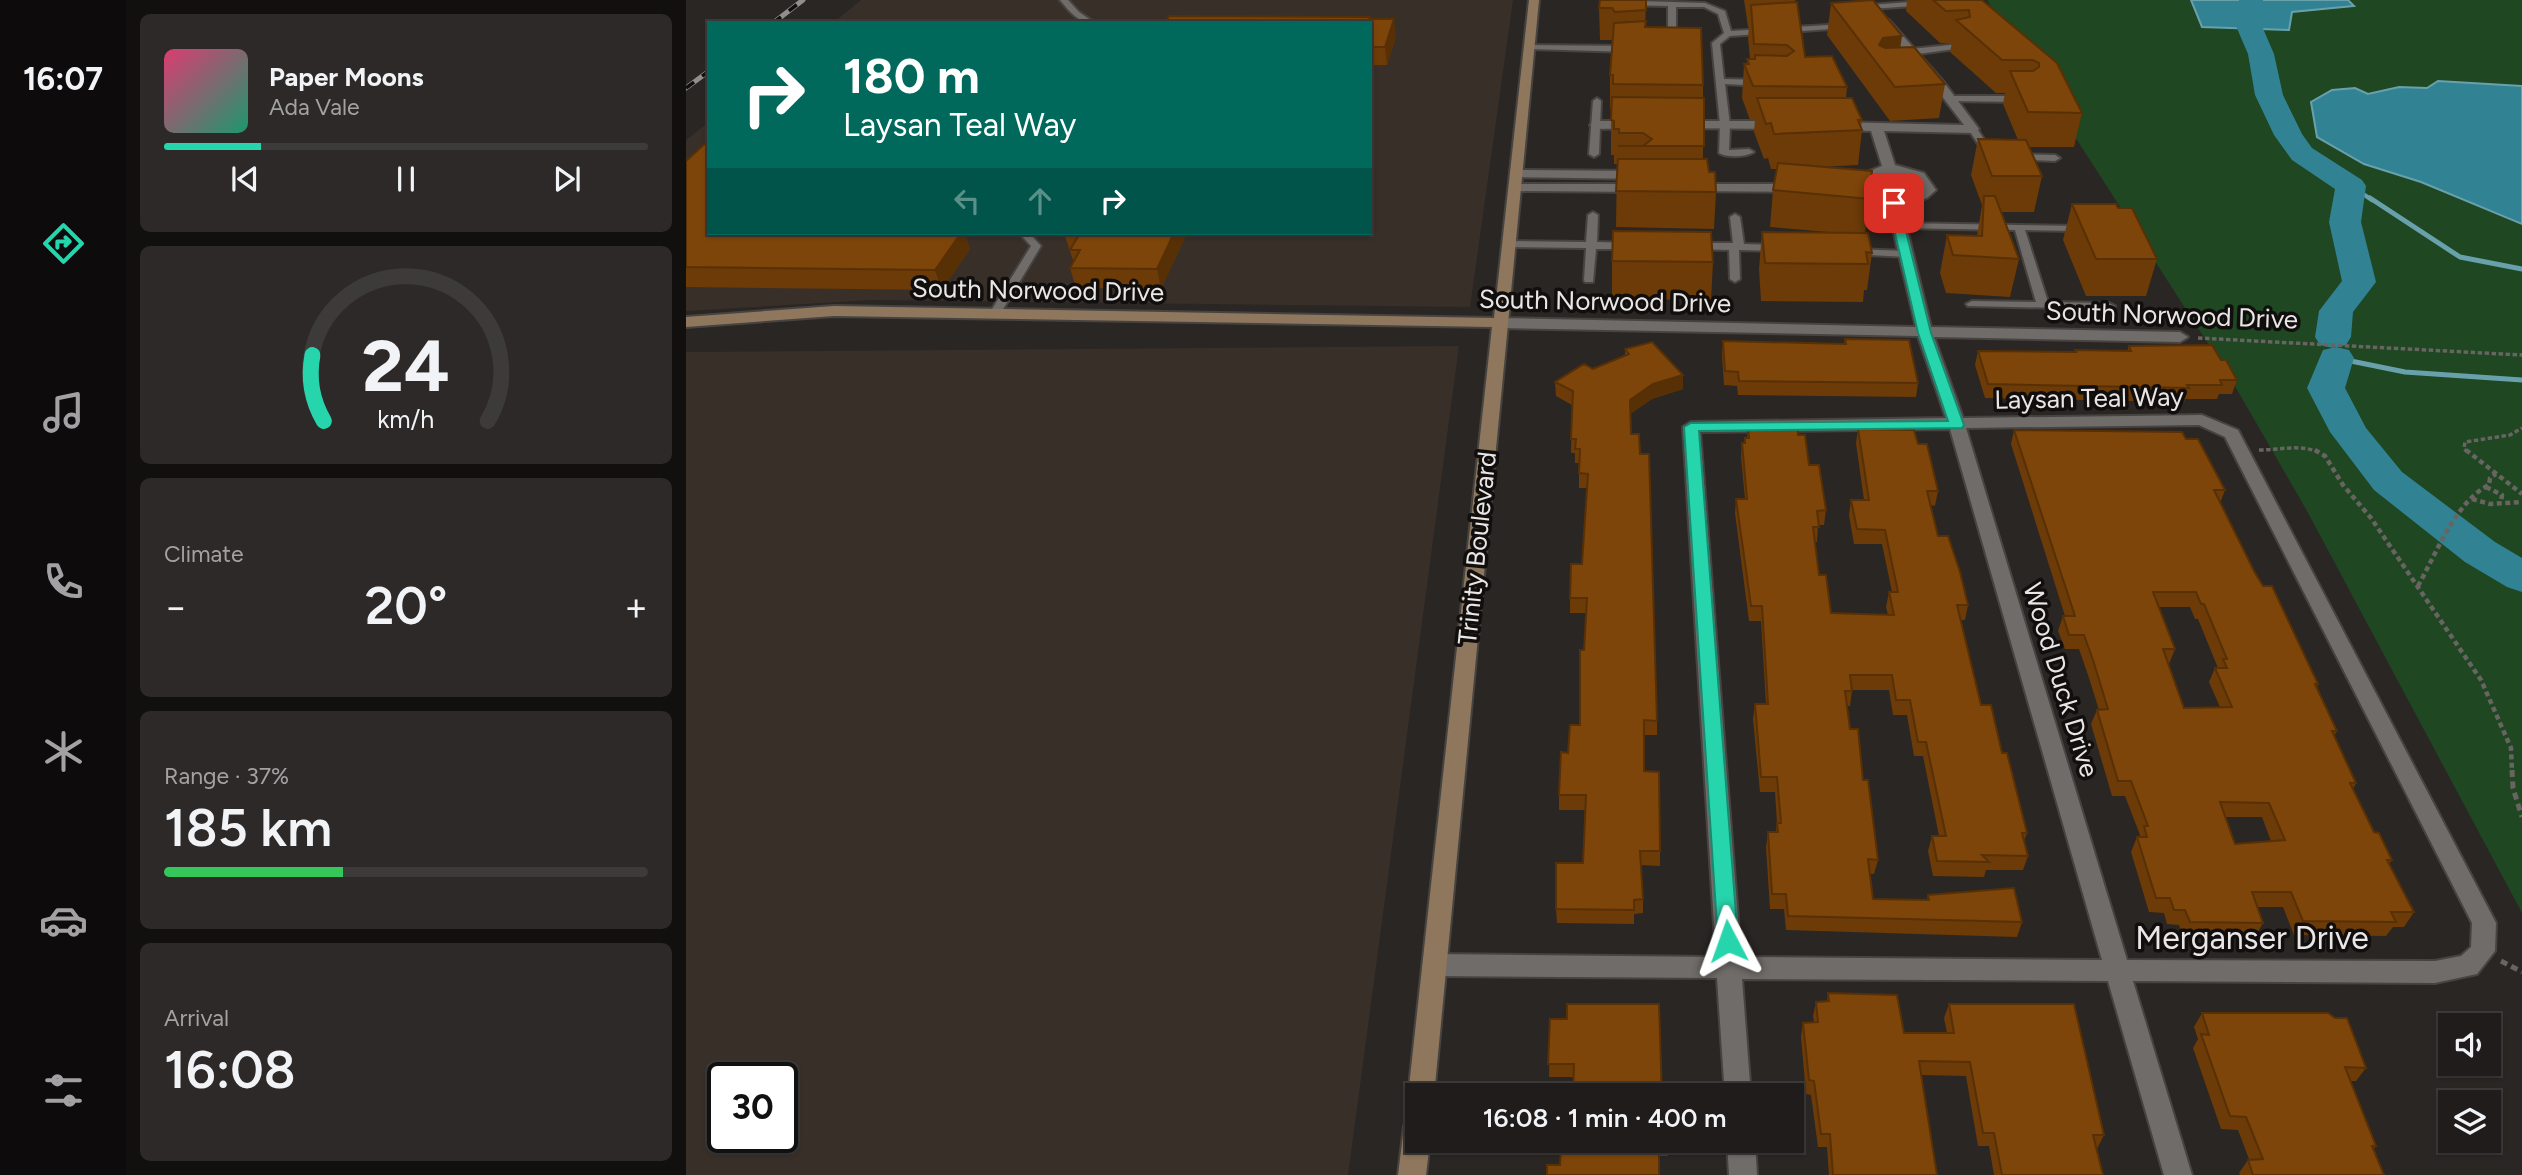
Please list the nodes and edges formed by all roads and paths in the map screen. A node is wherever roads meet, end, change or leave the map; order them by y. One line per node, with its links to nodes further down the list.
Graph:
1 (1064, 0): 8 (lane)
2 (1534, 0): 14 (main road, Trinity Boulevard)
3 (1611, 0): 4 (lane)
4 (1672, 4): 9 (lane); 15 (lane)
5 (1910, 4): 6 (lane)
6 (1870, 7): 18 (street)
7 (1840, 16): 9 (lane)
8 (1088, 21)
9 (1728, 34): 10 (lane)
10 (1716, 43): 11 (lane); 19 (lane)
11 (1705, 44)
12 (1683, 46): 15 (lane)
13 (1959, 46): 18 (lane)
14 (1529, 47): 17 (lane); 35 (main road, Trinity Boulevard)
15 (1672, 47): 16 (lane)
16 (1661, 48)
17 (1638, 49)
18 (1910, 52): 21 (street)
19 (1720, 81): 20 (lane); 26 (lane)
20 (1772, 83)
21 (1950, 99): 22 (lane); 29 (street)
22 (2026, 99)
23 (1597, 101): 25 (lane)
24 (1868, 123): 28 (street); 29 (street); 33 (street)
25 (1596, 125): 26 (street); 31 (lane)
26 (1725, 125): 27 (street); 30 (lane)
27 (1789, 125)
28 (1815, 125)
29 (1973, 129): 32 (lane)
30 (1749, 152)
31 (1594, 154)
32 (2055, 158)
33 (1889, 169): 37 (street); 37 (street)
34 (1655, 175): 35 (street)
35 (1515, 181): 36 (street); 44 (main road, Trinity Boulevard)
36 (1809, 183)
37 (1894, 200): 40 (street, Wood Duck Drive)
38 (1593, 215): 45 (lane)
39 (1735, 217): 48 (lane)
40 (1899, 226): 41 (lane); 51 (street, Wood Duck Drive)
41 (2019, 228): 42 (lane); 55 (lane)
42 (2077, 228)
43 (1026, 235): 57 (lane)
44 (1508, 244): 45 (lane); 59 (main road, Trinity Boulevard)
45 (1592, 246): 46 (lane); 53 (lane)
46 (1649, 246)
47 (1675, 246): 48 (lane)
48 (1736, 246): 49 (lane); 52 (lane)
49 (1795, 249)
50 (1836, 251): 51 (lane)
51 (1906, 254): 60 (street, Wood Duck Drive)
52 (1735, 279)
53 (1589, 280)
54 (1972, 304): 55 (lane)
55 (2043, 305): 56 (lane)
56 (2109, 306)
57 (995, 314): 58 (main road, South Norwood Drive); 59 (main road, South Norwood Drive)
58 (686, 322)
59 (1500, 323): 60 (street, South Norwood Drive); 74 (main road, Trinity Boulevard)
60 (1925, 333): 61 (street, South Norwood Drive); 63 (street, Wood Duck Drive)
61 (2180, 337): 62 (path, South Norwood Drive)
62 (2522, 355)
63 (1957, 425): 65 (street, Laysan Teal Way); 75 (street, Laysan Teal Way); 76 (street, Wood Duck Drive)
64 (2522, 428): 66 (path)
65 (2237, 442): 72 (path); 76 (street, Merganser Drive)
66 (2496, 474): 67 (path); 68 (path)
67 (2486, 486): 69 (path); 71 (path)
68 (2522, 494)
69 (2472, 499): 71 (path); 72 (path)
70 (2522, 502): 71 (path)
71 (2501, 503)
72 (2418, 586): 73 (path)
73 (2522, 817)
74 (1435, 965): 75 (street, Merganser Drive); 77 (main road, Trinity Boulevard)
75 (1730, 968): 76 (street, Merganser Drive); 78 (street)
76 (2119, 971): 83 (street, Wood Duck Drive)
77 (1422, 1083)
78 (1737, 1083)
79 (1415, 1153): 81 (main road)
80 (1742, 1153): 82 (street)
81 (1412, 1175)
82 (1743, 1175)
83 (2178, 1175)

